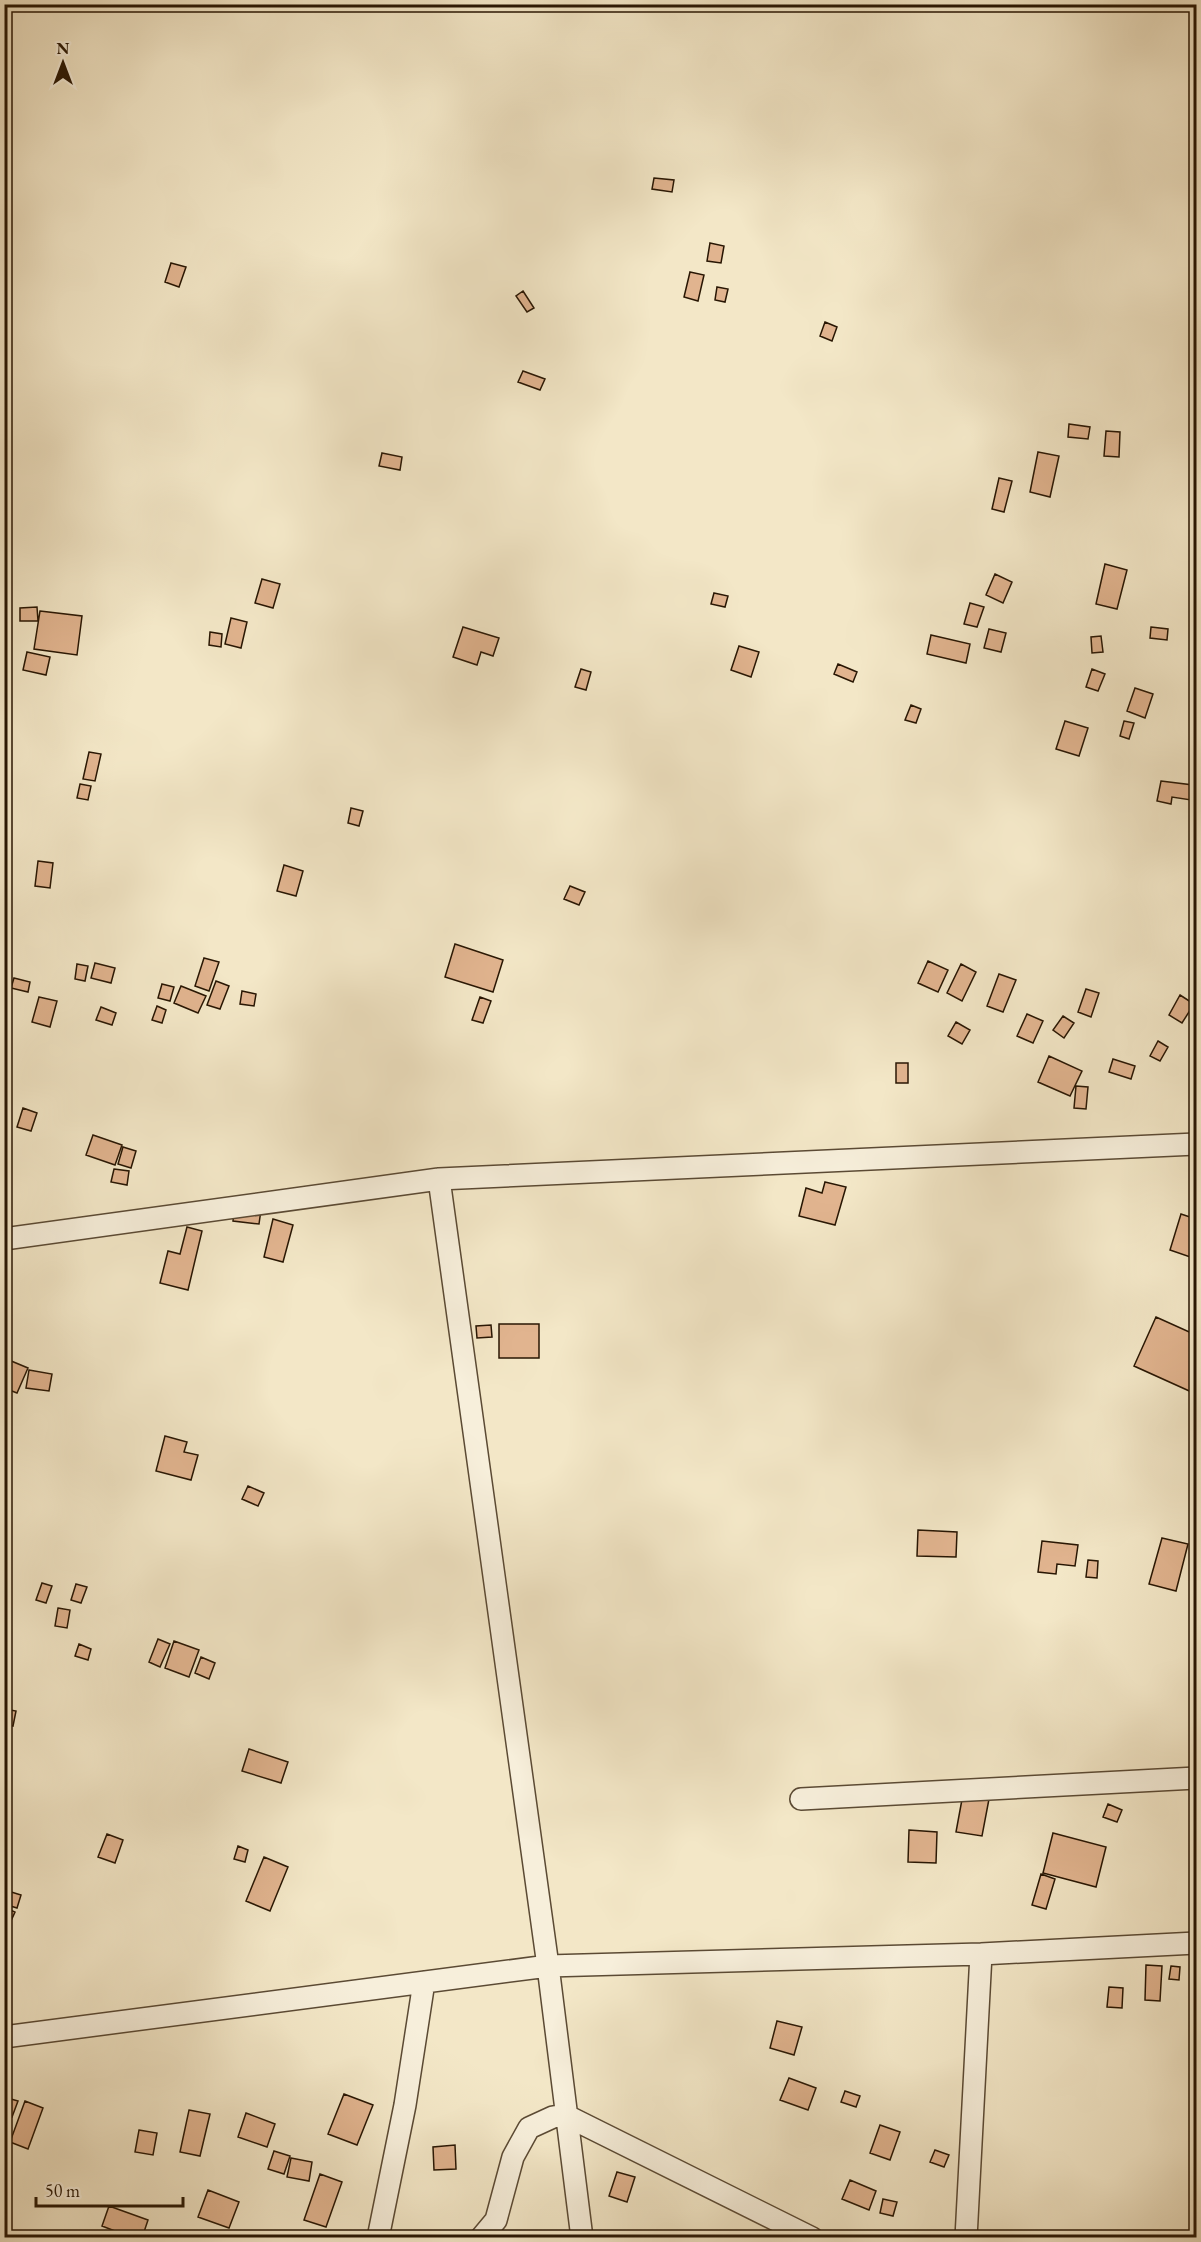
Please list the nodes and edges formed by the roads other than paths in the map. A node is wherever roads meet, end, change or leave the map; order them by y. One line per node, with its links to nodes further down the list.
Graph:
1 (1197, 1144): 2 (street)
2 (439, 1179): 3 (street); 8 (street)
3 (4, 1239)
4 (1197, 1778): 5 (street)
5 (801, 1799)
6 (1197, 1943): 7 (street)
7 (981, 1954): 8 (street); 16 (street)
8 (548, 1966): 9 (street); 11 (street)
9 (424, 1983): 10 (street); 12 (street)
10 (4, 2037)
11 (566, 2115): 13 (street); 14 (street); 15 (street)
12 (378, 2238)
13 (481, 2238)
14 (582, 2238)
15 (812, 2238)
16 (966, 2238)

